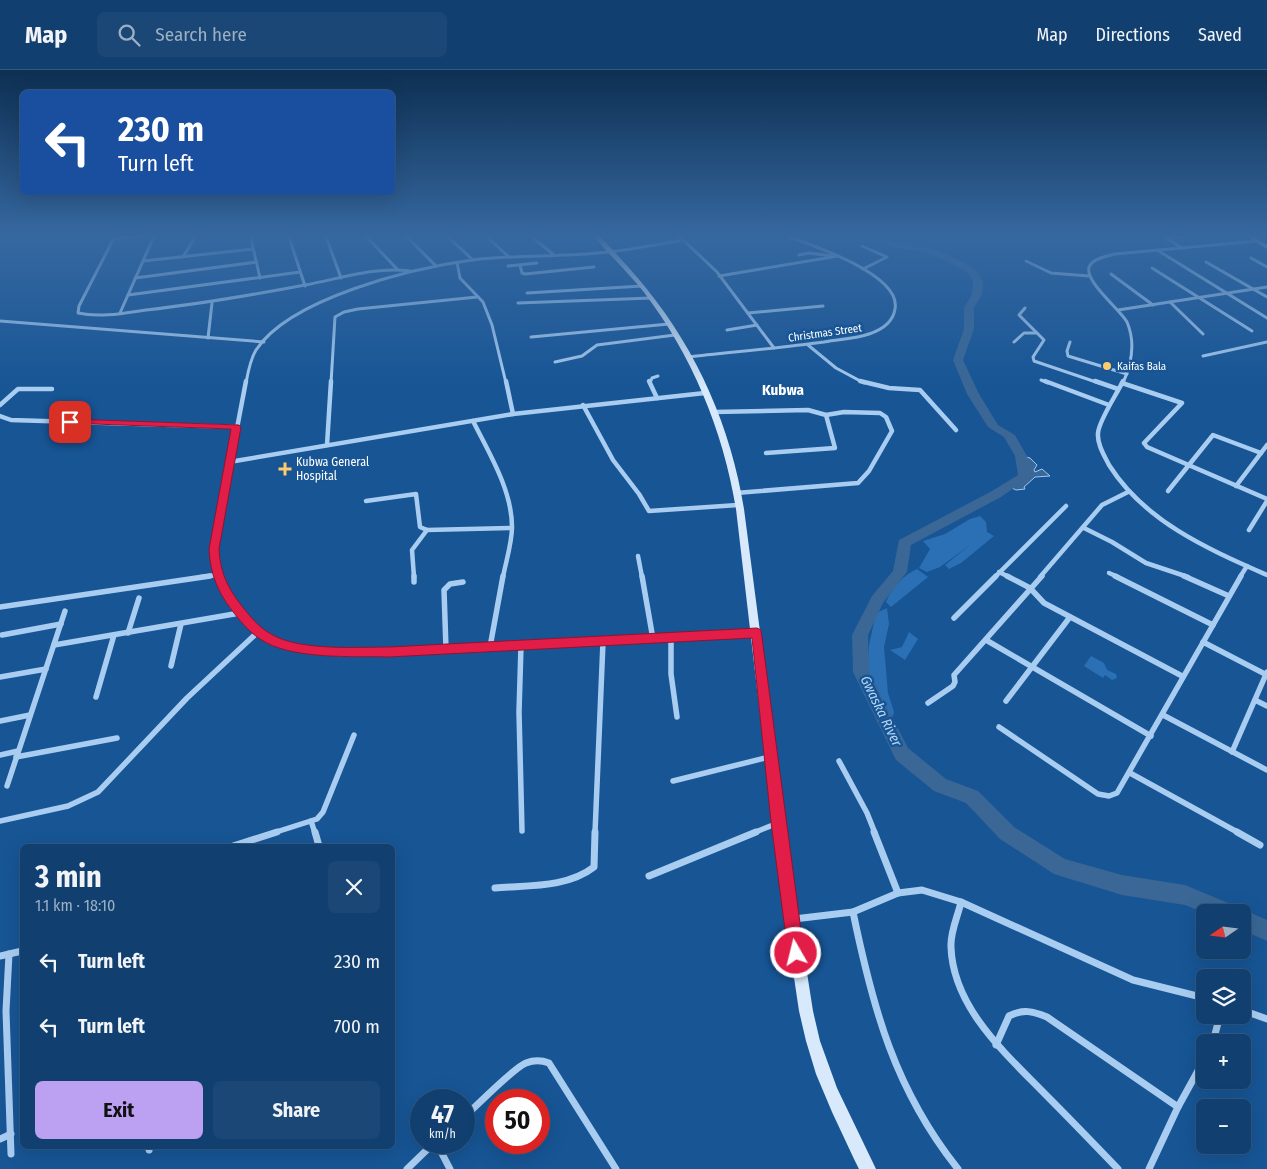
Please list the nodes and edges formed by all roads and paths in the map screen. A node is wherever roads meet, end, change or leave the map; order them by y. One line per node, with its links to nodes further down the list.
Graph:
1 (90, 285): 32 (street)
2 (132, 285): 20 (street)
3 (203, 285): 20 (street)
4 (308, 285): 14 (street)
5 (371, 285): 45 (street)
6 (467, 285): 21 (street)
7 (726, 285): 33 (street)
8 (887, 285): 49 (street, Christmas Street)
9 (1096, 285): 31 (street)
10 (1126, 285): 28 (street)
11 (1179, 285): 24 (street)
12 (1212, 285): 19 (street)
13 (1247, 285): 17 (street)
14 (305, 286): 26 (street)
15 (642, 286): 18 (street); 23 (main road)
16 (1267, 287): 17 (street)
17 (1254, 289): 19 (street); 22 (street)
18 (527, 293)
19 (1226, 294): 24 (street); 34 (street)
20 (128, 295): 32 (street)
21 (477, 297): 66 (street); 72 (street)
22 (1267, 297)
23 (651, 298): 27 (street); 36 (main road)
24 (1199, 298): 25 (street); 39 (street)
25 (1170, 302): 28 (street); 41 (street)
26 (212, 303): 32 (street); 44 (street)
27 (518, 303)
28 (1153, 305): 31 (street)
29 (823, 306): 33 (street)
30 (1025, 308): 40 (street)
31 (1118, 310): 54 (street)
32 (120, 313)
33 (748, 313): 37 (street)
34 (1267, 318)
35 (0, 321): 44 (street)
36 (669, 324): 42 (main road); 43 (street)
37 (757, 325): 38 (street); 50 (street)
38 (727, 330)
39 (1252, 330)
40 (1038, 333): 46 (street); 59 (street)
41 (1203, 334)
42 (675, 335): 52 (main road); 53 (street)
43 (531, 337)
44 (208, 338): 45 (street)
45 (264, 342): 70 (street)
46 (1014, 342)
47 (1070, 342): 54 (street)
48 (1267, 342): 51 (street)
49 (808, 345): 50 (street, Christmas Street); 71 (street)
50 (774, 348): 52 (street, Christmas Street)
51 (1203, 356)
52 (688, 357): 60 (main road)
53 (555, 362)
54 (1127, 374): 57 (street)
55 (658, 376): 61 (street)
56 (1040, 380): 64 (street)
57 (1122, 383): 59 (street); 77 (street)
58 (52, 389): 62 (street)
59 (1118, 389): 64 (street)
60 (705, 393): 61 (street); 65 (main road)
61 (657, 398): 63 (street)
62 (0, 405)
63 (583, 405): 66 (street); 84 (street)
64 (1110, 405): 80 (street)
65 (714, 412): 67 (street); 81 (main road)
66 (513, 414): 69 (street)
67 (826, 415): 74 (street); 81 (street)
68 (0, 416): 70 (street)
69 (473, 421): 72 (street); 86 (street)
70 (236, 427): 76 (street)
71 (956, 430)
72 (327, 445): 76 (street)
73 (1267, 446): 75 (street)
74 (766, 453)
75 (1261, 454): 77 (street); 78 (street)
76 (230, 462): 94 (street)
77 (1189, 465): 78 (street); 79 (street)
78 (1236, 486): 82 (street)
79 (1168, 491)
80 (1128, 492): 87 (street); 91 (street)
81 (736, 493): 84 (main road)
82 (1267, 500): 89 (street)
83 (366, 501): 88 (street)
84 (738, 504): 111 (main road)
85 (1066, 506): 92 (street)
86 (512, 528): 88 (street); 121 (street)
87 (1084, 528): 98 (street); 99 (street)
88 (427, 530): 96 (street)
89 (1249, 530)
90 (638, 556): 115 (street)
91 (1247, 566): 95 (street); 99 (street)
92 (999, 572): 98 (street); 105 (street)
93 (1110, 573): 108 (street)
94 (217, 575): 101 (street); 103 (street)
95 (1267, 575)
96 (414, 582)
97 (463, 582): 122 (street)
98 (1030, 588): 104 (street); 116 (street)
99 (1229, 596): 108 (street)
100 (139, 598): 109 (street)
101 (0, 607)
102 (65, 611): 106 (street)
103 (240, 613): 107 (street); 110 (street)
104 (1070, 617): 124 (street); 127 (street)
105 (954, 618)
106 (61, 624): 112 (street); 119 (street)
107 (181, 624): 109 (street); 123 (street)
108 (1213, 625): 118 (street)
109 (128, 632): 113 (street)
110 (258, 632): 122 (street); 151 (street)
111 (757, 633): 114 (street); 145 (main road)
112 (2, 635)
113 (114, 635): 119 (street); 129 (street)
114 (671, 638): 115 (street); 136 (street)
115 (653, 639): 117 (street)
116 (986, 640): 124 (street); 132 (street)
117 (603, 642): 120 (street); 159 (street)
118 (1203, 642): 126 (street); 127 (street)
119 (54, 645): 125 (street)
120 (521, 646): 121 (street); 154 (street)
121 (490, 647): 122 (street)
122 (446, 649)
123 (171, 666)
124 (1031, 666): 131 (street); 140 (street)
125 (46, 669): 128 (street); 134 (street)
126 (1267, 674): 130 (street)
127 (1182, 676): 135 (street)
128 (0, 677)
129 (96, 697)
130 (1255, 700): 133 (street); 142 (street)
131 (1006, 701)
132 (928, 703)
133 (1267, 706)
134 (30, 715): 137 (street); 143 (street)
135 (1163, 715): 140 (street); 142 (street)
136 (677, 717)
137 (0, 721)
138 (999, 727): 148 (street)
139 (354, 735): 152 (street)
140 (1151, 736): 148 (street)
141 (117, 738): 143 (street)
142 (1232, 752): 147 (street)
143 (17, 754): 144 (street); 150 (street)
144 (0, 755)
145 (771, 756): 149 (street); 153 (main road)
146 (839, 761): 160 (street)
147 (1267, 770)
148 (1130, 773): 157 (street)
149 (673, 780)
150 (7, 786)
151 (0, 821)
152 (311, 821): 155 (street); 156 (street)
153 (778, 822): 158 (street); 163 (main road)
154 (522, 831)
155 (239, 844)
156 (318, 844)
157 (1260, 845)
158 (649, 876)
159 (495, 888)
160 (898, 892): 161 (street); 162 (street)
161 (961, 902): 167 (street); 171 (street)
162 (853, 912): 163 (street); 184 (street)
163 (792, 919): 183 (main road)
164 (20, 951): 165 (street)
165 (9, 954): 166 (street); 168 (street)
166 (0, 956)
167 (1196, 996)
168 (3, 1013): 175 (street)
169 (1251, 1013): 170 (street)
170 (1267, 1019)
171 (996, 1045): 174 (street); 185 (street)
172 (1196, 1074): 174 (street)
173 (475, 1107): 182 (street)
174 (1178, 1107): 186 (street)
175 (11, 1134): 176 (street); 177 (street)
176 (0, 1139)
177 (12, 1154)
178 (423, 1154): 180 (street)
179 (442, 1154): 181 (street)
180 (407, 1169)
181 (450, 1169)
182 (616, 1169)
183 (868, 1169)
184 (958, 1169)
185 (1118, 1169)
186 (1149, 1169)

